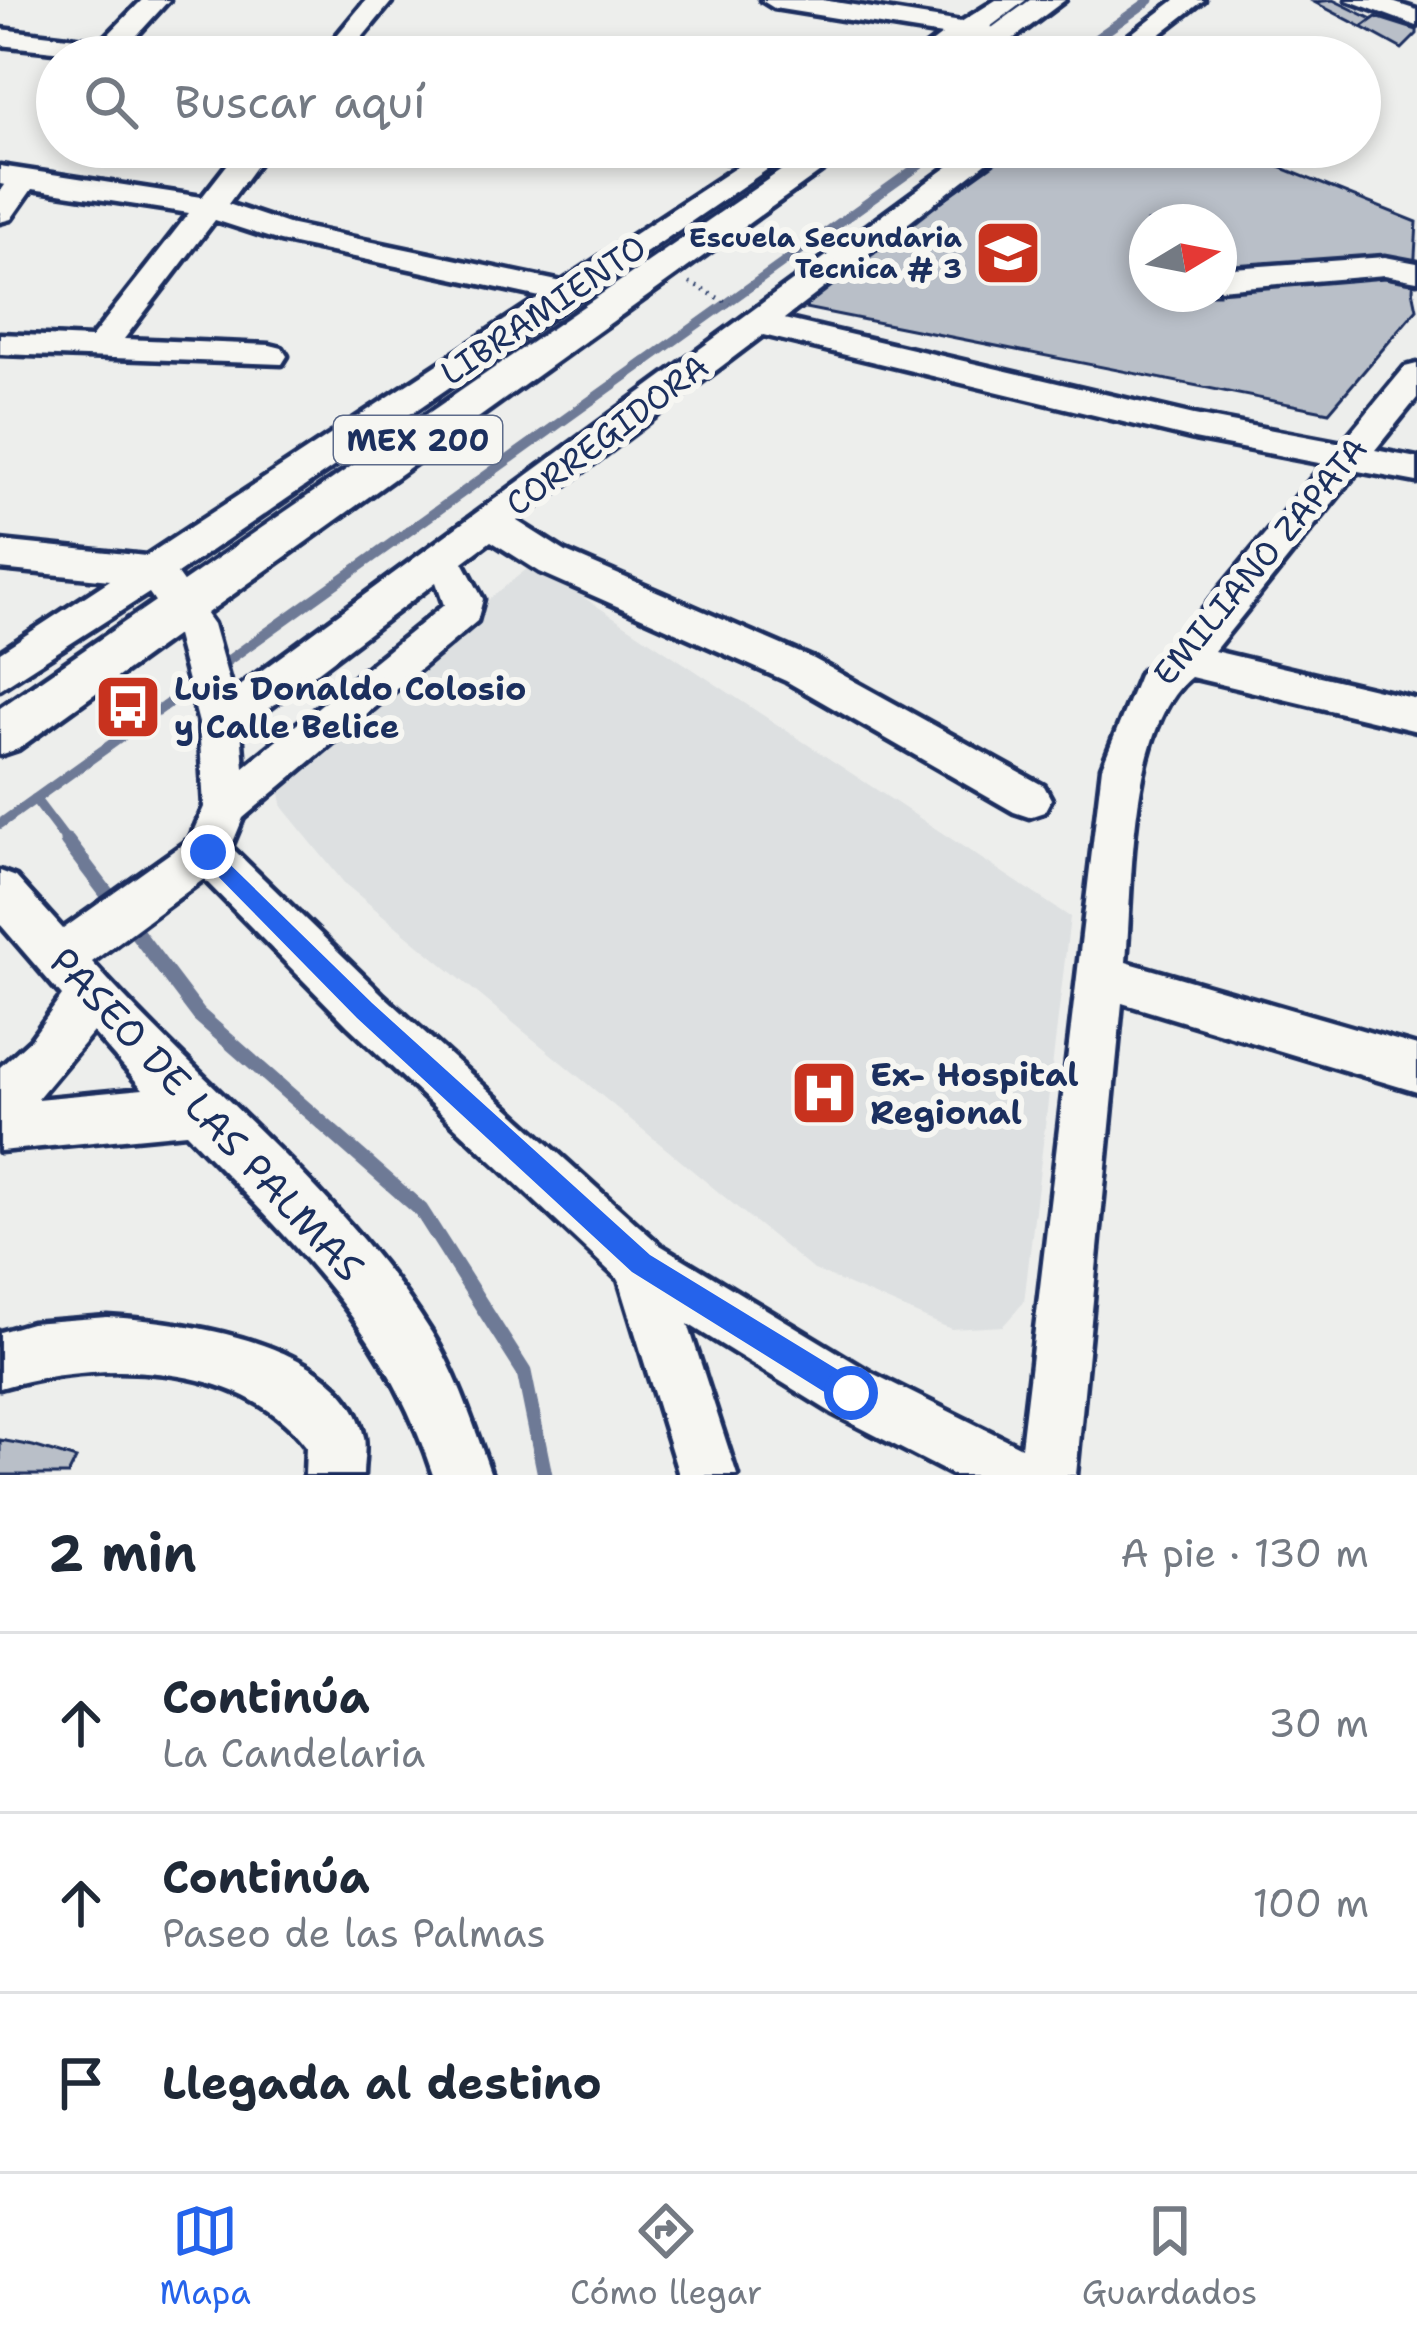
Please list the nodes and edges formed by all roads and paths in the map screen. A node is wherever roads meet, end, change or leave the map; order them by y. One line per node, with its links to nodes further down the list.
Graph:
1 (156, 0): 9 (street)
2 (380, 0): 10 (street)
3 (773, 0): 11 (street)
4 (1013, 0): 12 (street)
5 (1050, 0): 13 (main road)
6 (1191, 0): 14 (street)
7 (1360, 0): 8 (street)
8 (1417, 18)
9 (122, 36)
10 (350, 36)
11 (953, 36)
12 (982, 36)
13 (987, 36)
14 (1142, 36)
15 (0, 37): 16 (street)
16 (36, 41)
17 (238, 168): 22 (street)
18 (755, 168): 27 (street, LIBRAMIENTO)
19 (805, 168): 33 (main road, MEX 200)
20 (963, 168): 28 (street, CORREGIDORA)
21 (13, 176): 22 (street); 23 (street)
22 (206, 206): 27 (street); 30 (street)
23 (0, 213)
24 (1417, 272): 25 (street)
25 (1237, 278)
26 (698, 287): 28 (path)
27 (569, 293): 33 (street, LIBRAMIENTO)
28 (750, 317): 34 (street); 38 (street, CORREGIDORA)
29 (0, 344): 30 (street)
30 (101, 347): 31 (street)
31 (270, 356)
32 (1417, 375): 34 (street, EMILIANO ZAPATA)
33 (456, 389): 35 (street, LIBRAMIENTO); 37 (main road, MEX 200)
34 (1346, 456): 36 (street); 43 (street, EMILIANO ZAPATA)
35 (317, 460): 37 (street); 41 (street, LIBRAMIENTO)
36 (1417, 470)
37 (349, 490): 42 (main road, MEX 200)
38 (490, 522): 40 (street, CORREGIDORA); 48 (street)
39 (0, 555): 41 (street)
40 (442, 557): 45 (street, CORREGIDORA); 49 (street)
41 (154, 571): 42 (street); 44 (street, LIBRAMIENTO)
42 (191, 622): 45 (street); 47 (main road, MEX 200)
43 (1184, 660): 46 (street); 51 (street, EMILIANO ZAPATA)
44 (0, 673)
45 (218, 709): 49 (street)
46 (1417, 716)
47 (0, 735)
48 (1029, 799)
49 (217, 829): 52 (street); 57 (street)
50 (0, 891): 52 (street, PASEO DE LAS PALMAS)
51 (1098, 975): 53 (street); 63 (street, EMILIANO ZAPATA)
52 (76, 976): 54 (street); 55 (street, PASEO DE LAS PALMAS)
53 (1417, 1069)
54 (0, 1101)
55 (195, 1108): 56 (street); 60 (street, PASEO DE LAS PALMAS)
56 (0, 1127)
57 (641, 1264): 61 (street); 62 (street)
58 (0, 1360): 59 (street)
59 (334, 1475)
60 (463, 1475)
61 (708, 1475)
62 (1014, 1475)
63 (1047, 1475)

